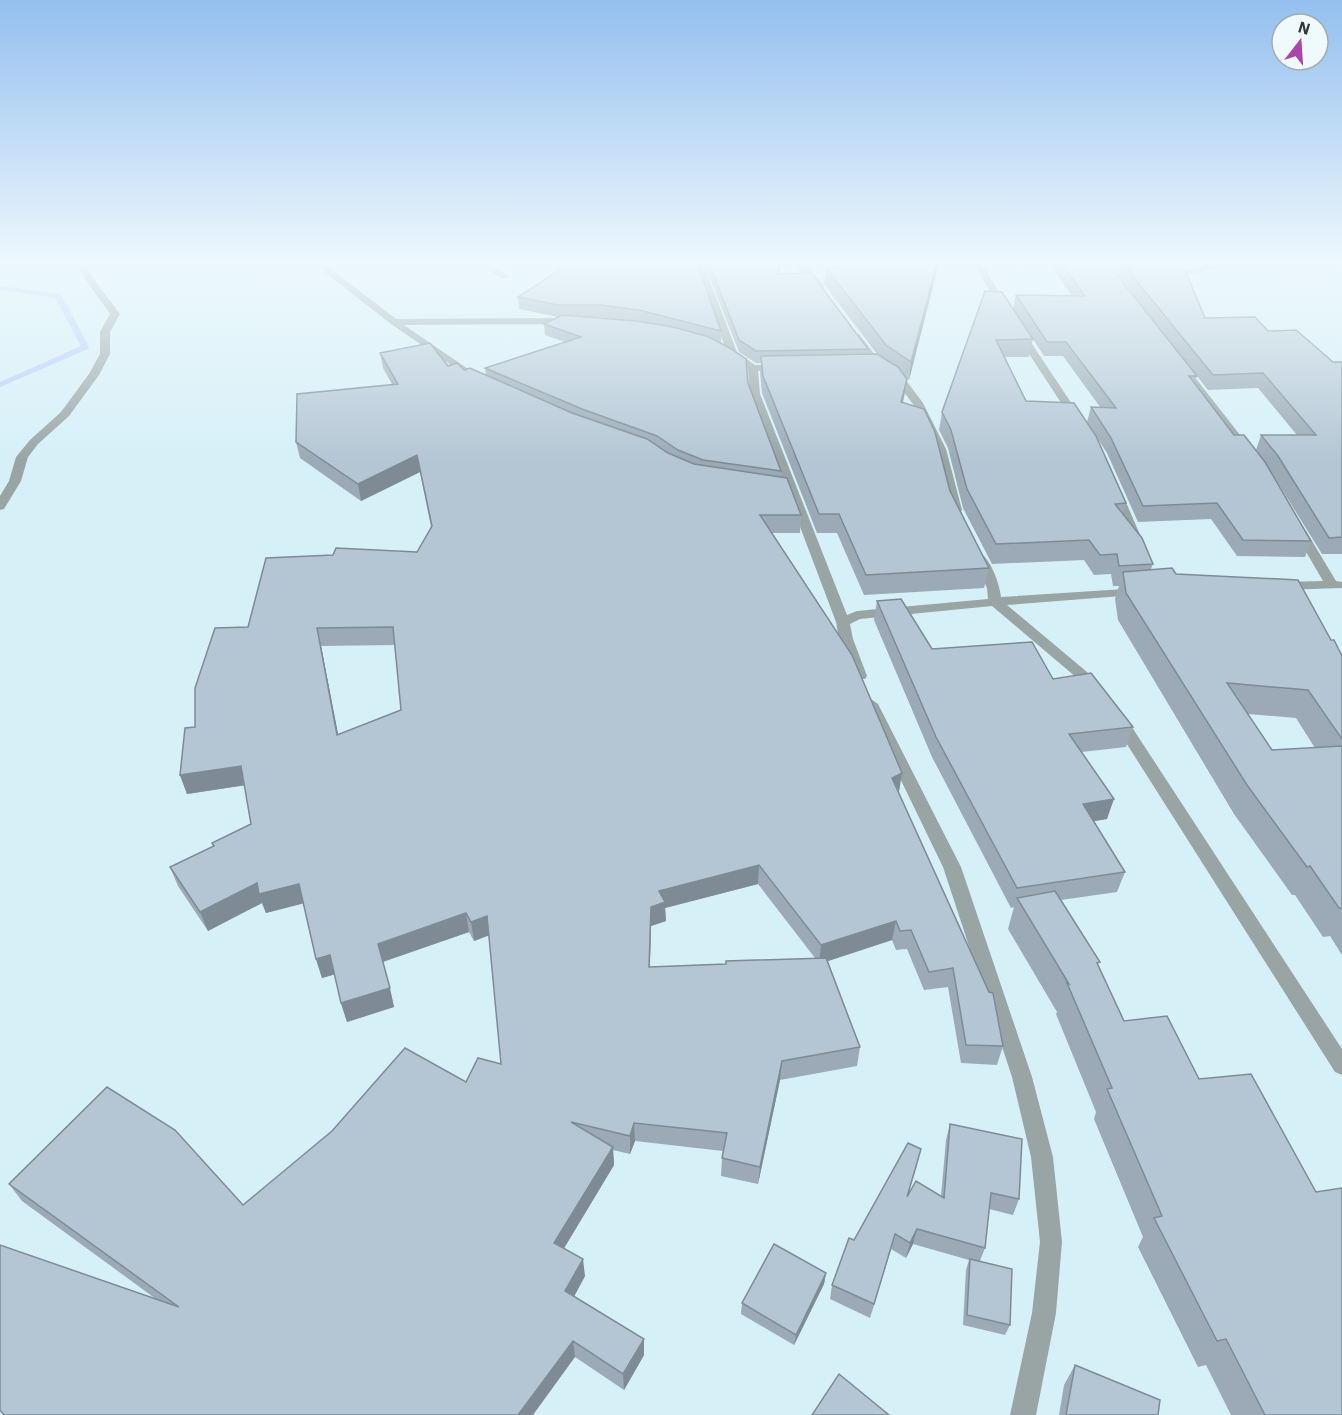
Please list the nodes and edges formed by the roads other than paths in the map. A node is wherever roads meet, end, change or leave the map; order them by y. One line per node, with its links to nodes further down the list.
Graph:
1 (107, 329): 15 (street)
2 (404, 329): 11 (street)
3 (724, 329): 7 (street)
4 (850, 329): 21 (street)
5 (1018, 329): 12 (street)
6 (716, 345): 7 (street)
7 (733, 354): 10 (street)
8 (1175, 358): 13 (street)
9 (797, 367): 10 (street)
10 (753, 368): 22 (street)
11 (481, 383)
12 (1082, 426)
13 (1252, 457)
14 (1113, 486): 17 (street)
15 (0, 506)
16 (1296, 525): 18 (street)
17 (1140, 548)
18 (1337, 585): 19 (street)
19 (1274, 587)
20 (1147, 590): 21 (street)
21 (995, 602): 22 (street); 23 (street)
22 (843, 622): 24 (street)
23 (1342, 1066)
24 (1023, 1415)

